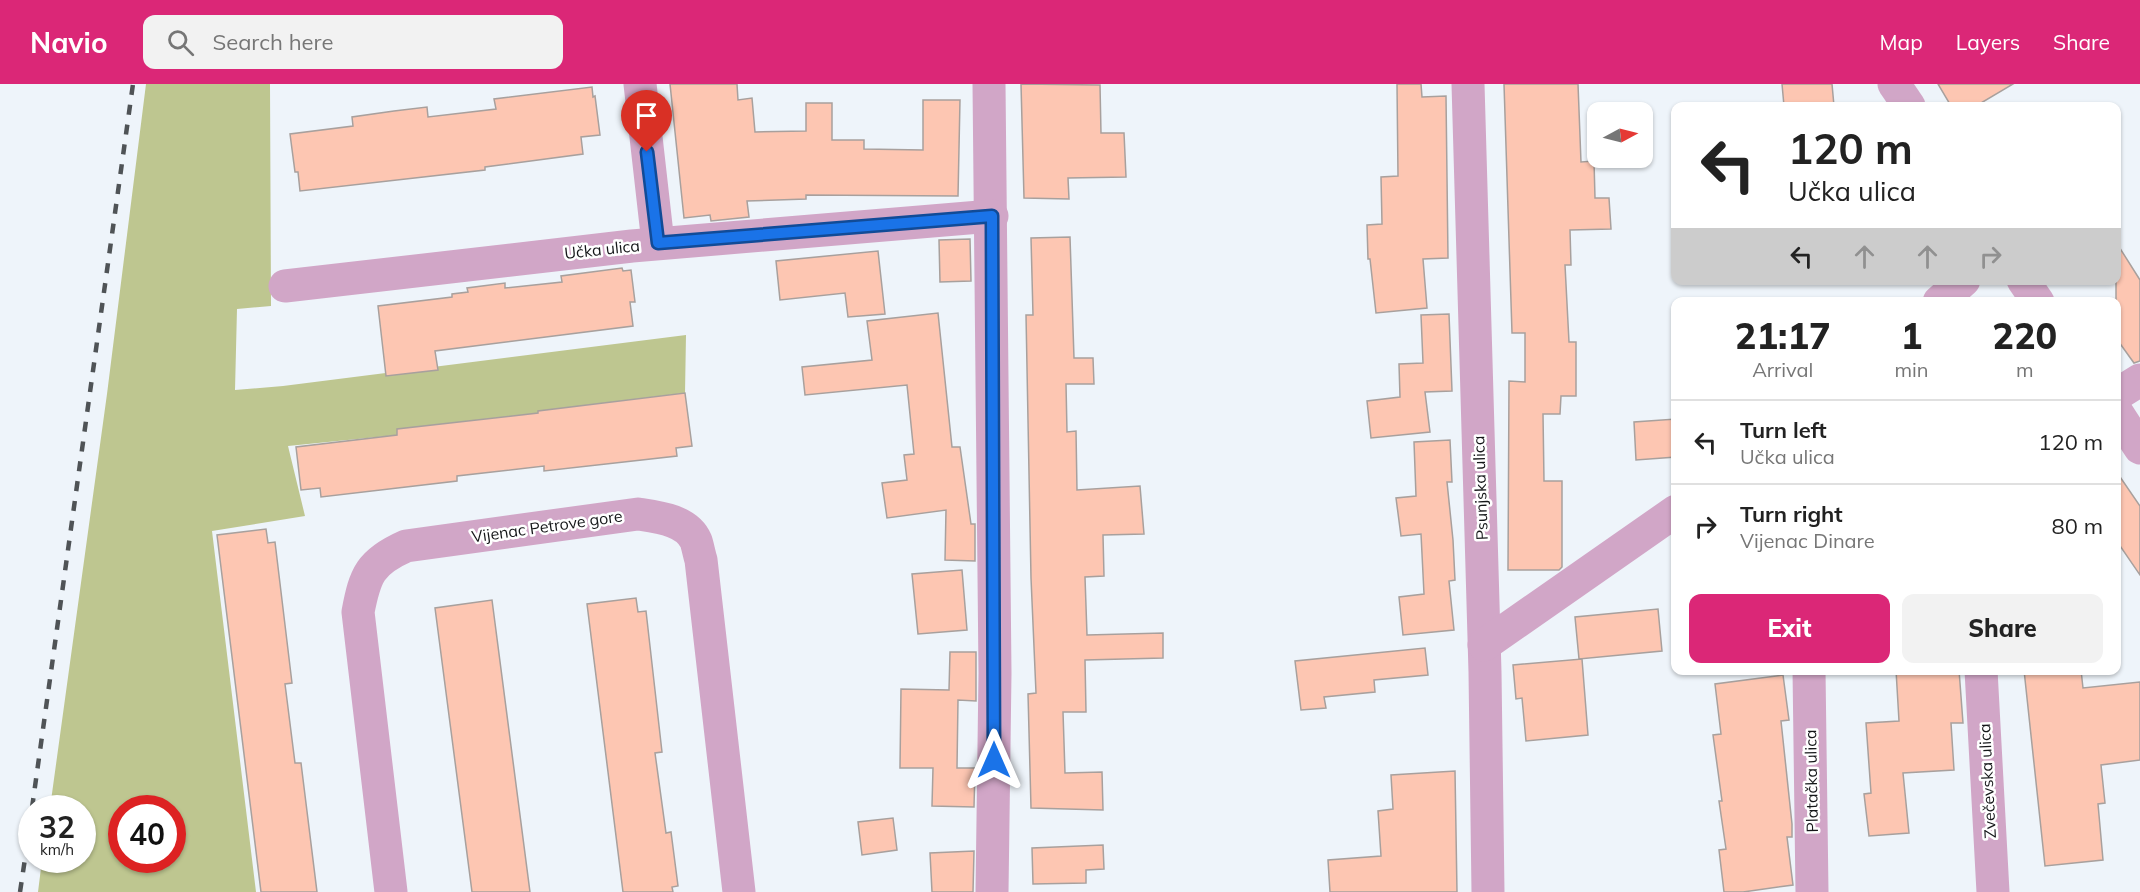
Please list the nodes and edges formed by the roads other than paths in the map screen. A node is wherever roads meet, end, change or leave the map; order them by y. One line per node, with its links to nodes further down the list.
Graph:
1 (640, 84): 7 (street)
2 (989, 84): 6 (street)
3 (1468, 84): 16 (street, Psunjska ulica)
4 (1894, 84): 5 (street)
5 (1906, 102)
6 (992, 216): 7 (street, Učka ulica); 21 (street)
7 (658, 243): 9 (street, Učka ulica)
8 (1958, 285): 10 (street)
9 (285, 286)
10 (1945, 297)
11 (2140, 380): 12 (street)
12 (2121, 392)
13 (2121, 419): 14 (street)
14 (2140, 448)
15 (1671, 515): 16 (street)
16 (1484, 645): 22 (street, Psunjska ulica)
17 (1809, 675): 23 (street, Platačka ulica)
18 (1981, 675): 24 (street, Zvečevska ulica)
19 (391, 892): 20 (street, Vijenac Petrove gore)
20 (739, 892)
21 (992, 892)
22 (1488, 892)
23 (1812, 892)
24 (1993, 892)

